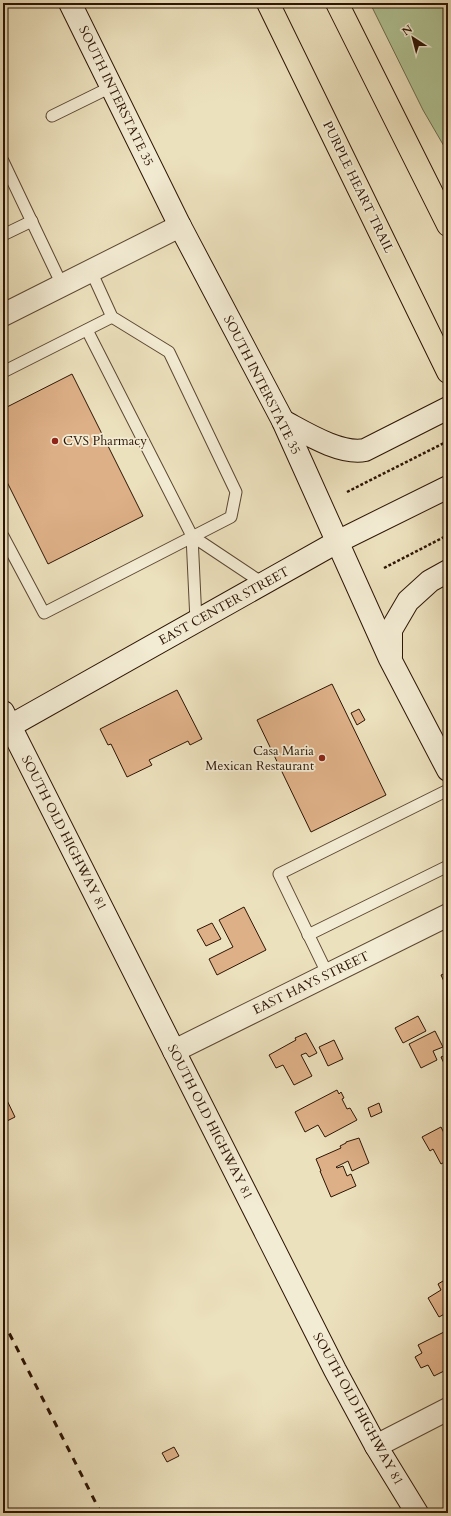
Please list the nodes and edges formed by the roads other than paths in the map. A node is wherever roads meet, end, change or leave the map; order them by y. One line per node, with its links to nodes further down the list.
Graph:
1 (70, 3): 4 (main road, SOUTH INTERSTATE 35)
2 (268, 3): 17 (highway, PURPLE HEART TRAIL)
3 (337, 3): 8 (highway)
4 (111, 87): 5 (lane); 9 (main road, SOUTH INTERSTATE 35)
5 (52, 116)
6 (3, 161): 7 (lane)
7 (32, 221): 10 (lane); 12 (lane)
8 (448, 225)
9 (180, 226): 11 (main road); 19 (main road, SOUTH INTERSTATE 35)
10 (3, 235)
11 (91, 270): 12 (main road); 14 (lane)
12 (62, 285): 13 (main road)
13 (3, 315)
14 (112, 316): 15 (lane); 22 (lane)
15 (87, 330): 16 (lane); 22 (lane)
16 (3, 372)
17 (448, 372)
18 (448, 408): 19 (main road)
19 (283, 421): 23 (main road, SOUTH INTERSTATE 35)
20 (448, 487): 23 (main road, EAST CENTER STREET)
21 (3, 536): 22 (lane)
22 (192, 536): 25 (lane); 26 (lane)
23 (337, 542): 25 (main road, EAST CENTER STREET); 27 (main road, SOUTH INTERSTATE 35)
24 (439, 576): 27 (main road)
25 (264, 584): 26 (main road, EAST CENTER STREET)
26 (196, 621): 28 (main road, EAST CENTER STREET)
27 (390, 659): 29 (main road, SOUTH INTERSTATE 35)
28 (5, 723): 35 (main road, SOUTH OLD HIGHWAY 81)
29 (448, 770)
30 (448, 790): 33 (lane)
31 (448, 866): 33 (lane)
32 (448, 915): 34 (main road, EAST HAYS STREET)
33 (308, 934): 34 (lane)
34 (328, 975): 35 (main road, EAST HAYS STREET)
35 (174, 1051): 37 (main road, SOUTH OLD HIGHWAY 81)
36 (448, 1409): 37 (main road)
37 (376, 1446): 38 (main road, SOUTH OLD HIGHWAY 81)
38 (417, 1513)

